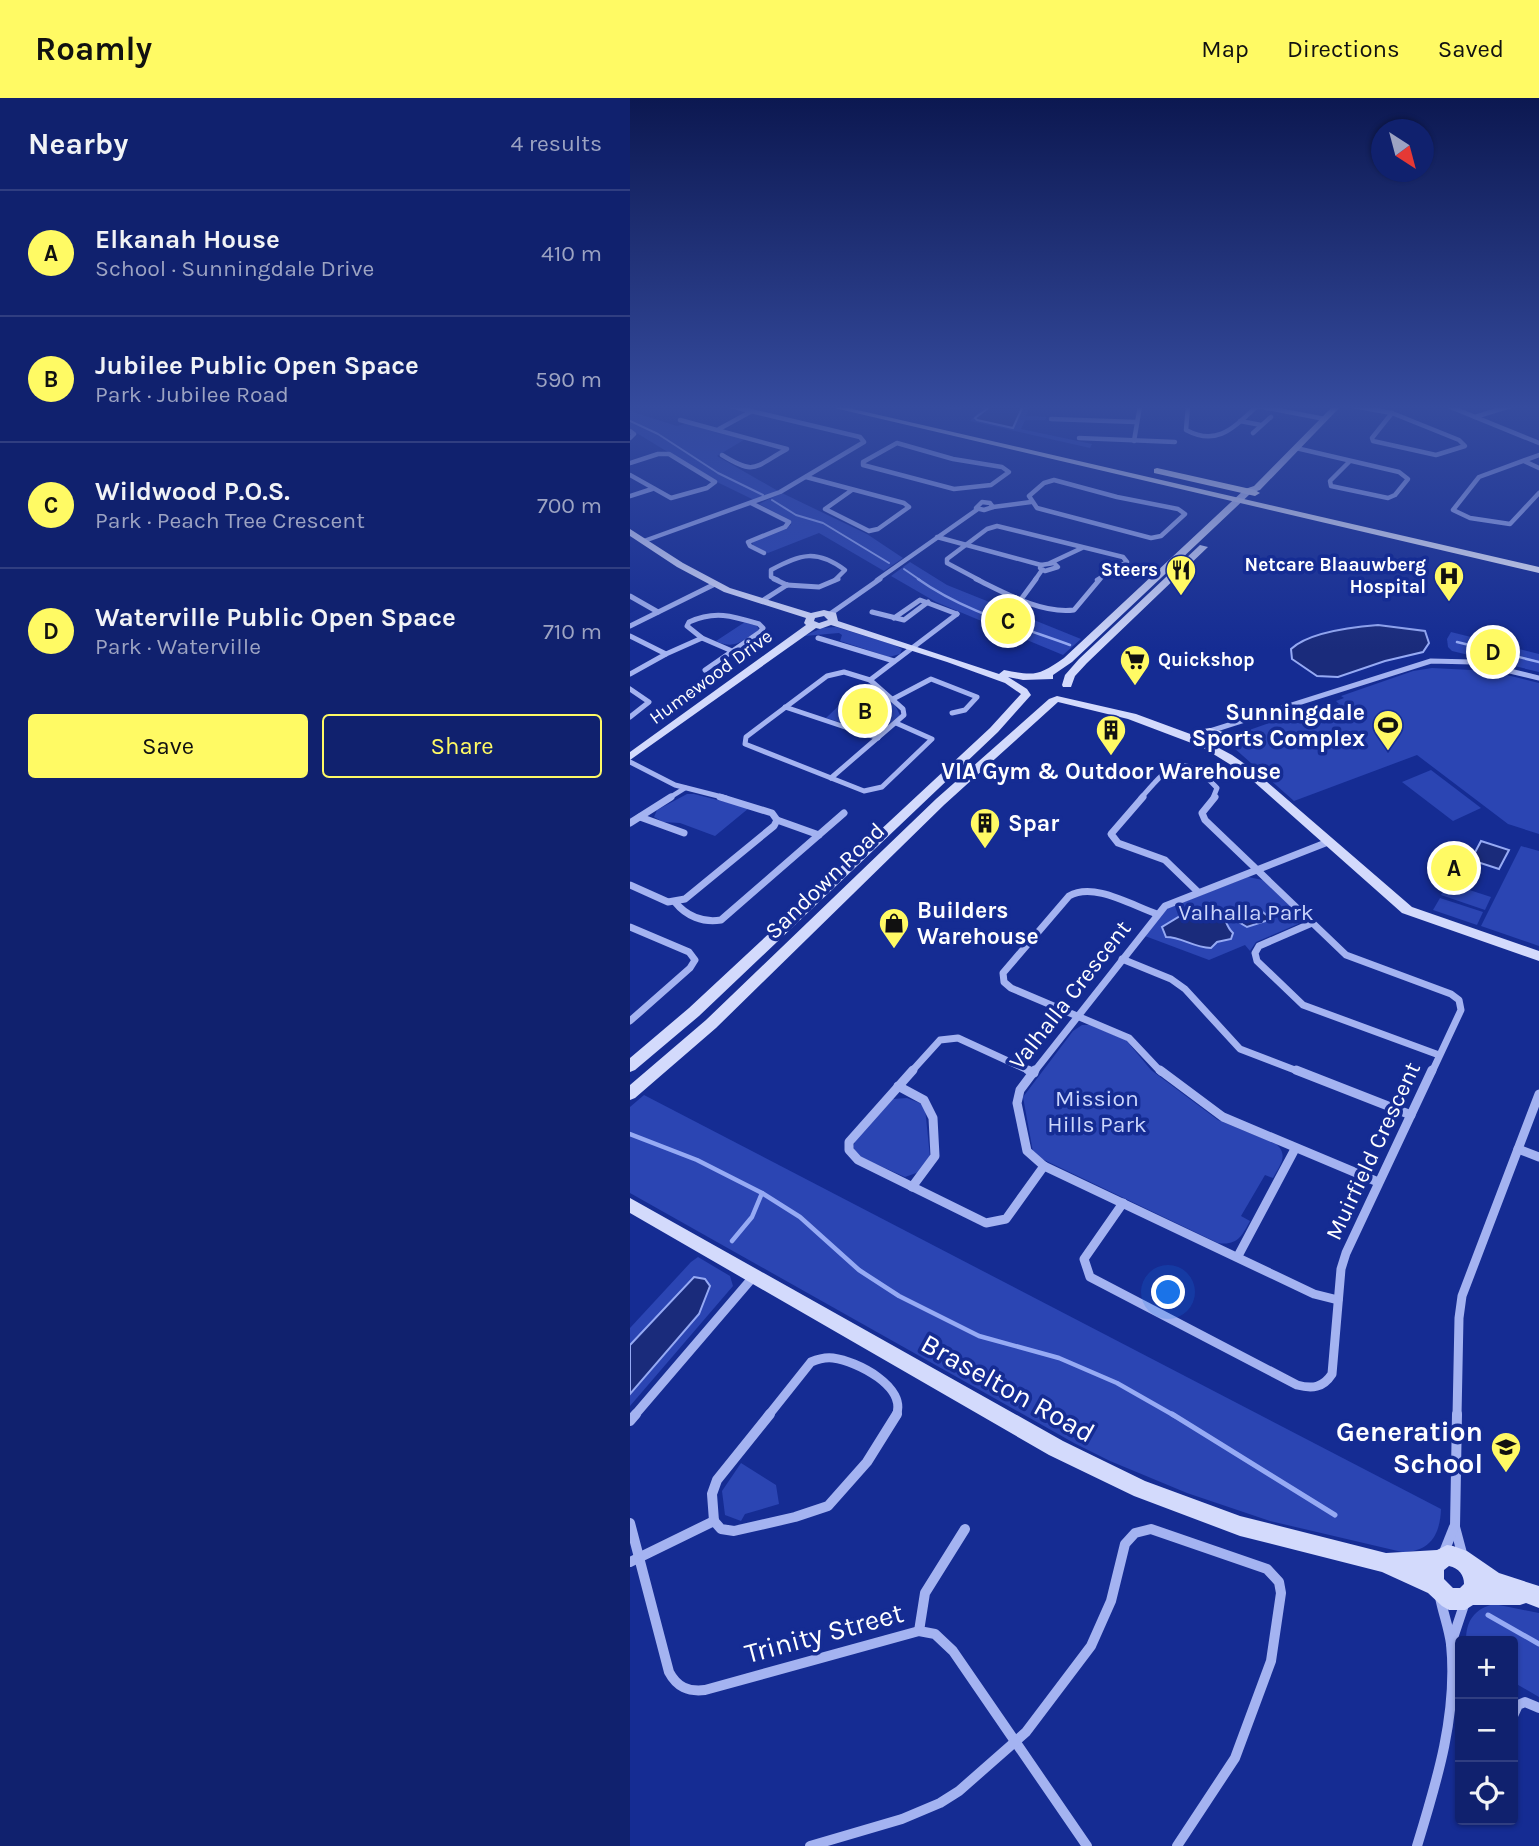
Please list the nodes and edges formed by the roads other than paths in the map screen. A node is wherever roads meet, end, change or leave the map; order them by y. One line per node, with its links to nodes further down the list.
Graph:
1 (708, 488): 14 (street)
2 (788, 488): 21 (street)
3 (847, 488): 15 (street)
4 (948, 488): 5 (street)
5 (973, 488): 19 (street)
6 (1039, 488): 20 (street)
7 (1082, 488): 20 (street)
8 (1215, 488): 17 (main road)
9 (1218, 488): 17 (main road)
10 (1257, 488): 17 (street)
11 (1339, 488): 12 (street)
12 (1399, 488)
13 (1469, 488): 16 (street)
14 (652, 489): 18 (street)
15 (852, 489): 15 (street)
16 (1539, 493)
17 (1250, 495): 30 (main road); 32 (main road); 53 (street); 56 (street)
18 (630, 496)
19 (982, 502): 22 (street); 23 (street)
20 (1031, 502): 22 (street)
21 (751, 503): 26 (street); 29 (street)
22 (993, 507): 23 (street)
23 (978, 509): 25 (street)
24 (630, 532): 26 (street)
25 (937, 537): 27 (street); 40 (street)
26 (644, 541): 33 (street)
27 (965, 544): 28 (street); 31 (street); 36 (street)
28 (1083, 547): 31 (street); 36 (street)
29 (764, 553)
30 (1539, 563)
31 (1042, 567): 36 (street)
32 (1539, 570)
33 (715, 584): 37 (street); 38 (street)
34 (787, 584): 34 (street); 37 (street)
35 (630, 596): 38 (street)
36 (1022, 598)
37 (762, 601): 41 (street)
38 (658, 612): 42 (street)
39 (872, 612): 46 (street)
40 (831, 618): 41 (street); 46 (street)
41 (812, 621): 70 (street, Humewood Drive)
42 (630, 626)
43 (630, 636): 48 (street)
44 (702, 638): 47 (street); 47 (street); 48 (street)
45 (818, 638): 50 (street)
46 (912, 648): 49 (street); 50 (street)
47 (732, 651): 51 (street)
48 (666, 654): 52 (street)
49 (951, 660): 53 (street); 58 (street)
50 (894, 661): 55 (street)
51 (705, 670)
52 (630, 674)
53 (1040, 677): 56 (street); 58 (street, Sandown Road)
54 (1539, 678): 62 (street)
55 (870, 680): 59 (street); 61 (street)
56 (1068, 687): 60 (street, Sandown Road); 66 (street)
57 (630, 689): 64 (street)
58 (1024, 693): 60 (street); 93 (street, Sandown Road)
59 (893, 699): 63 (street); 65 (street)
60 (1055, 700): 66 (street); 96 (street, Sandown Road)
61 (785, 707): 67 (street); 72 (street)
62 (1276, 712): 66 (street); 68 (street)
63 (952, 713)
64 (630, 717)
65 (896, 723): 67 (street); 72 (street)
66 (1204, 734): 68 (street); 69 (street)
67 (878, 738): 72 (street)
68 (1223, 740): 69 (street); 71 (street)
69 (1208, 746): 71 (street)
70 (630, 759): 73 (street)
71 (1248, 771): 80 (street)
72 (831, 778)
73 (685, 788): 75 (street); 76 (street)
74 (844, 813): 79 (street)
75 (640, 817): 77 (street); 78 (street)
76 (777, 820): 79 (street); 84 (street)
77 (630, 823)
78 (684, 834)
79 (819, 835): 84 (street)
80 (1328, 842): 81 (street, Valhalla Crescent); 88 (street)
81 (1257, 869): 83 (street, Valhalla Crescent); 83 (street, Muirfield Crescent); 86 (street, Muirfield Crescent)
82 (631, 886): 84 (street)
83 (1198, 892): 85 (street, Valhalla Crescent)
84 (675, 902)
85 (1157, 914): 89 (street, Valhalla Crescent); 90 (street)
86 (1312, 923): 92 (street, Muirfield Crescent); 92 (street)
87 (630, 927): 91 (street)
88 (1539, 956)
89 (1122, 959): 90 (street, Valhalla Crescent); 98 (street)
90 (1080, 1016): 94 (street, Valhalla Crescent); 99 (street)
91 (630, 1021)
92 (1439, 1055): 98 (street, Muirfield Crescent)
93 (630, 1066)
94 (1034, 1073): 95 (street); 102 (street, Valhalla Crescent)
95 (898, 1086): 104 (street); 104 (street)
96 (630, 1094)
97 (1539, 1094): 100 (street)
98 (1411, 1115): 103 (street, Muirfield Crescent)
99 (1295, 1149): 103 (street); 107 (street)
100 (1518, 1149): 101 (street); 113 (street)
101 (1539, 1157)
102 (1044, 1166): 104 (street); 105 (street, Valhalla Crescent)
103 (1378, 1182): 109 (street, Muirfield Crescent)
104 (912, 1187)
105 (1123, 1203): 107 (street, Valhalla Crescent); 109 (street, Muirfield Crescent)
106 (630, 1205): 108 (street, Braselton Road)
107 (1238, 1256): 109 (street, Valhalla Crescent)
108 (754, 1276): 110 (street); 117 (street, Braselton Road)
109 (1338, 1300)
110 (630, 1421)
111 (714, 1521): 111 (street); 116 (street)
112 (630, 1523): 116 (street, Trinity Street)
113 (1455, 1527): 115 (street); 118 (street)
114 (965, 1529): 122 (street)
115 (1440, 1558): 117 (street, Braselton Road); 118 (street); 119 (street)
116 (634, 1560): 122 (street, Trinity Street)
117 (1384, 1562): 119 (street, Braselton Road)
118 (1467, 1564): 120 (street); 121 (street)
119 (1436, 1588): 121 (street); 123 (street)
120 (1536, 1596): 121 (street)
121 (1468, 1597): 123 (street)
122 (919, 1631): 126 (street, Trinity Street)
123 (1451, 1644): 130 (street)
124 (1518, 1705): 125 (street)
125 (1539, 1708)
126 (1015, 1741): 127 (street); 128 (street, Trinity Street); 129 (street)
127 (810, 1846)
128 (1087, 1846)
129 (1177, 1846)
130 (1417, 1846)

